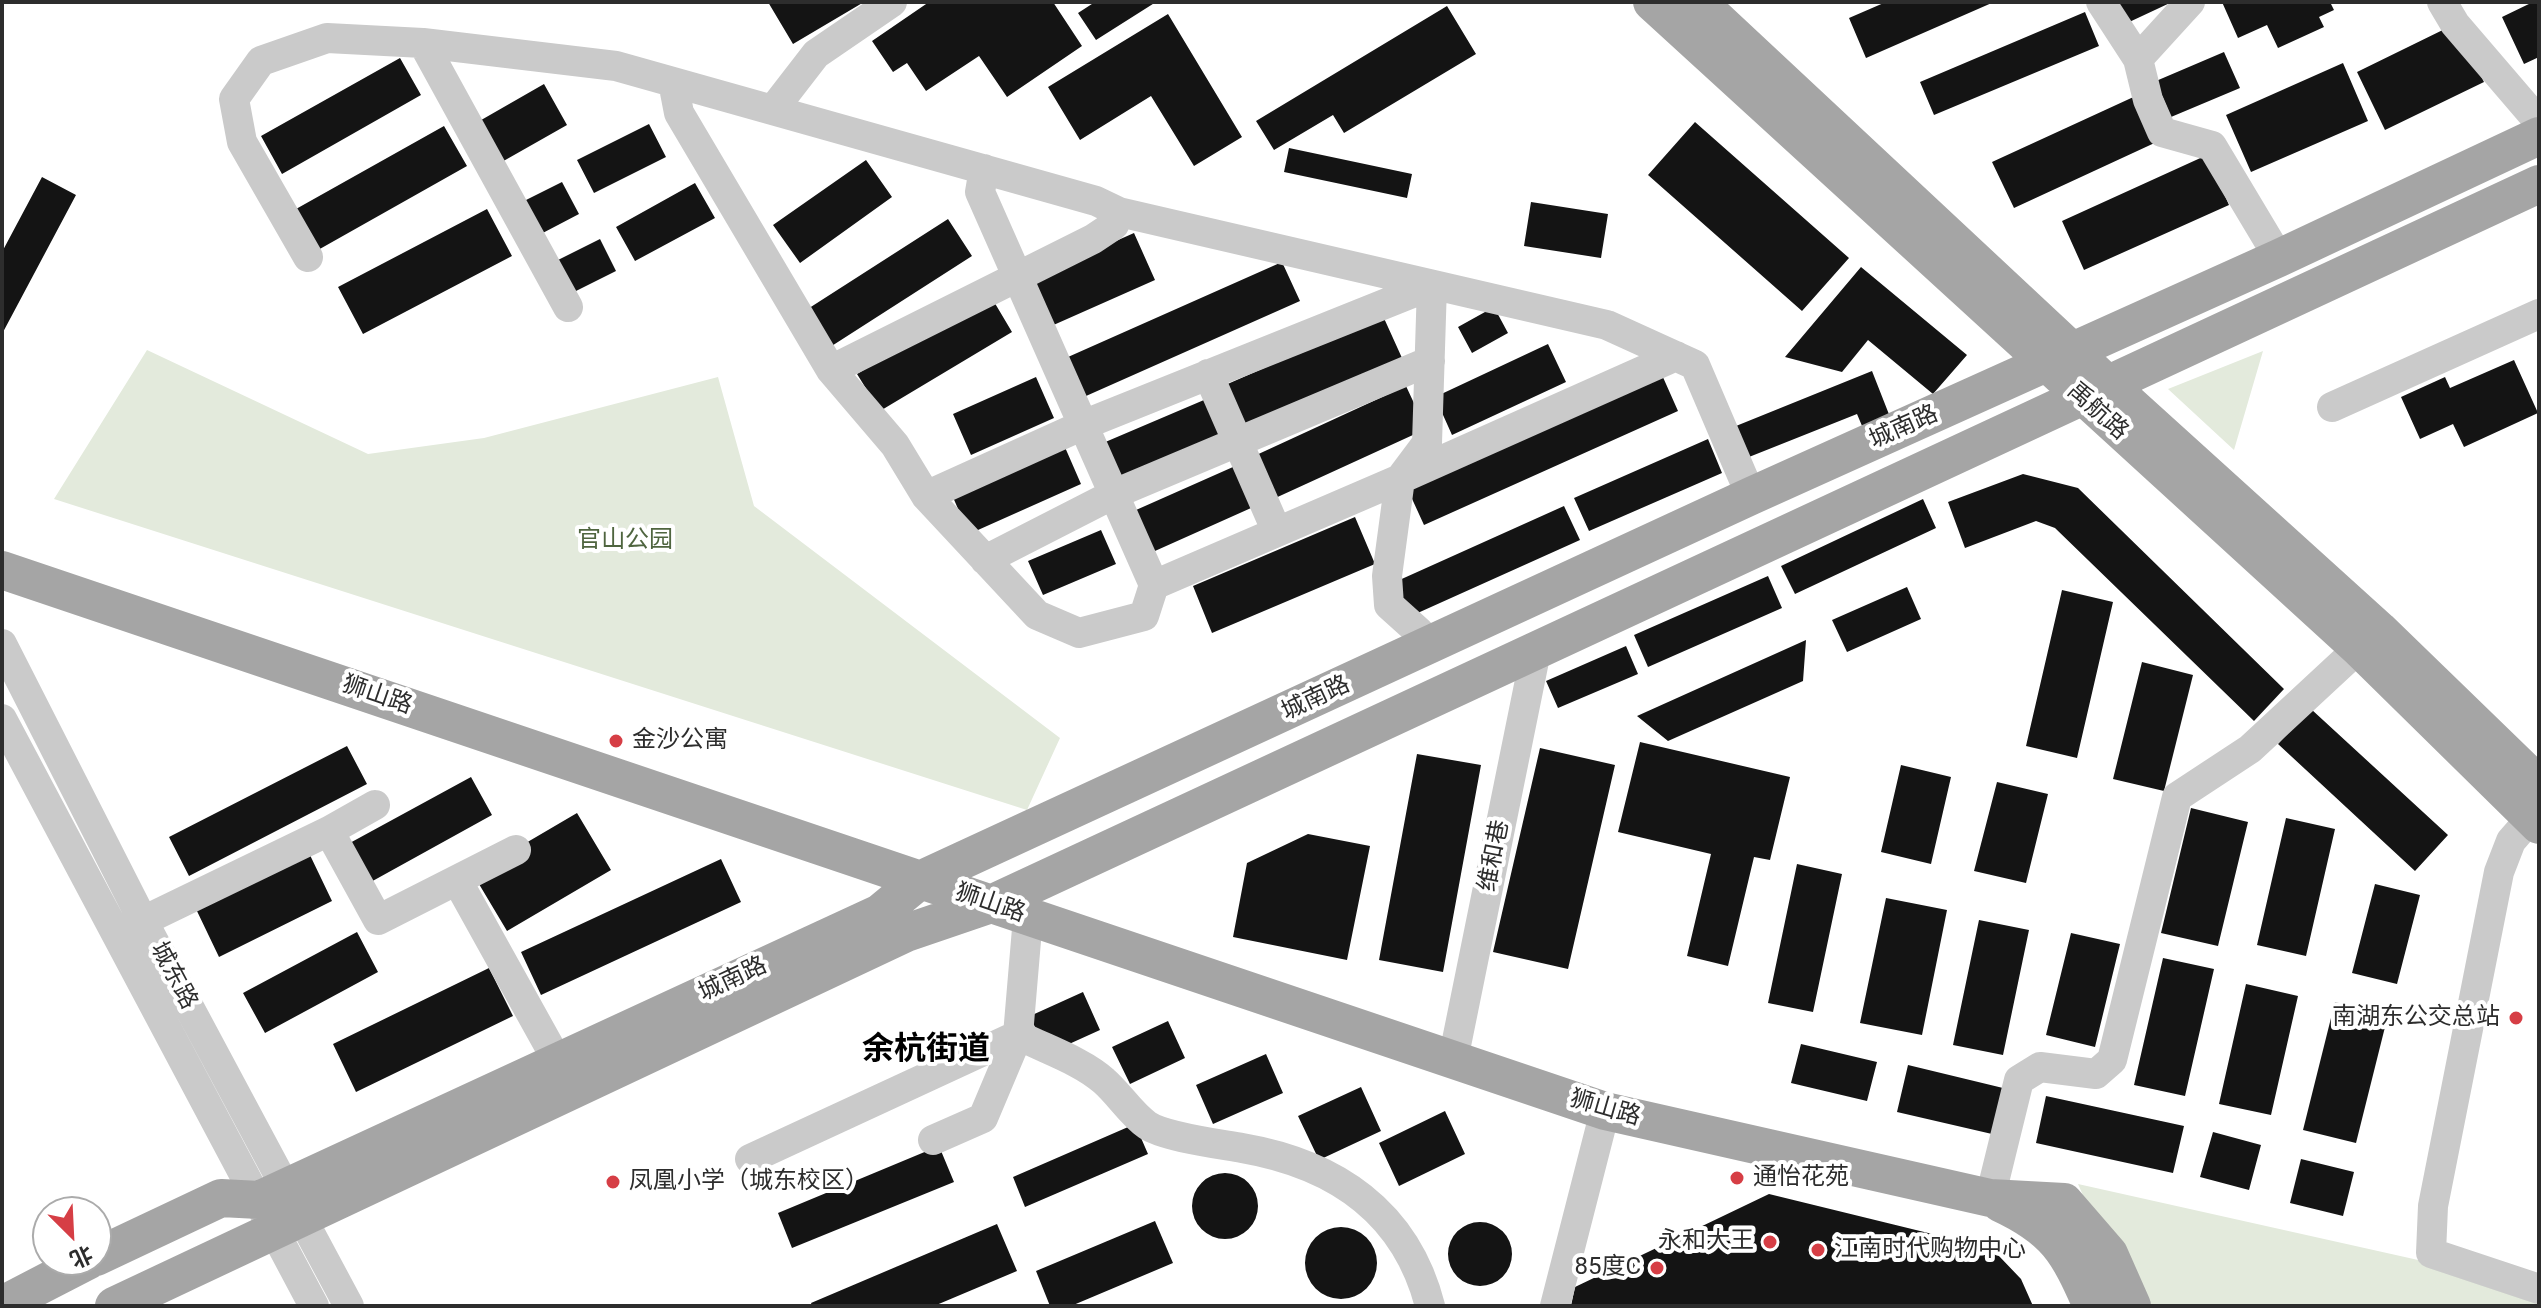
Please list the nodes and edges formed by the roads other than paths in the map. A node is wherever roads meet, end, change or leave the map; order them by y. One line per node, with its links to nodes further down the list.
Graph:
1 (892, 2): 10 (street)
2 (1652, 2): 23 (main road, 禹航路)
3 (1698, 2): 23 (main road, 禹航路)
4 (2101, 2): 8 (street)
5 (2190, 2): 8 (street)
6 (2442, 2): 11 (street)
7 (423, 43): 9 (street); 16 (street); 20 (street)
8 (2138, 59): 17 (street)
9 (673, 82): 10 (street); 25 (street)
10 (775, 107): 13 (street)
11 (2539, 122)
12 (2539, 136): 17 (main road, 城南路)
13 (984, 169): 15 (street); 18 (street)
14 (2539, 184): 27 (main road, 城南路)
15 (1119, 212): 18 (street); 19 (street)
16 (308, 257)
17 (2279, 258): 23 (main road, 城南路)
18 (1017, 275): 25 (street); 29 (street)
19 (1432, 285): 22 (street); 24 (street); 26 (street)
20 (568, 307)
21 (2539, 314): 28 (street)
22 (1676, 356): 31 (street); 34 (street)
23 (2060, 359): 27 (main road, 禹航路); 34 (main road, 城南路)
24 (1430, 361): 30 (street); 31 (street)
25 (831, 370): 33 (street)
26 (1208, 374): 29 (street); 30 (street)
27 (2094, 391): 39 (main road, 禹航路); 42 (main road, 城南路)
28 (2332, 407)
29 (1083, 425): 32 (street); 33 (street)
30 (1240, 441): 32 (street); 35 (street)
31 (1400, 479): 35 (street); 41 (street)
32 (1114, 494): 36 (street); 38 (street)
33 (926, 496): 36 (street)
34 (1751, 496): 41 (main road, 城南路)
35 (1277, 532): 38 (street)
36 (985, 560): 38 (street)
37 (2, 570): 48 (main road, 狮山路)
38 (1154, 585)
39 (2369, 639): 45 (main road, 禹航路); 59 (street)
40 (2, 644): 52 (street, 城东路)
41 (1420, 651): 48 (main road, 城南路)
42 (1536, 651): 50 (main road, 城南路); 54 (street, 维和巷)
43 (2, 719): 60 (street, 城东路)
44 (375, 805): 46 (street)
45 (2537, 809): 63 (street)
46 (329, 831): 49 (street); 52 (street)
47 (516, 850): 49 (street)
48 (920, 880): 50 (main road, 狮山路); 55 (main road, 城南路)
49 (458, 882): 55 (street)
50 (991, 904): 51 (main road, 狮山路); 60 (main road, 城南路)
51 (1028, 917): 53 (street); 54 (main road, 狮山路)
52 (143, 921): 60 (street, 城东路)
53 (1018, 1035): 57 (street); 58 (street); 68 (street)
54 (1453, 1060): 56 (main road, 狮山路)
55 (558, 1062): 60 (main road, 城南路)
56 (1605, 1111): 59 (main road, 狮山路); 69 (street)
57 (933, 1140)
58 (750, 1159)
59 (1990, 1198): 70 (main road, 狮山路); 71 (main road, 狮山路)
60 (281, 1209): 61 (main road, 城南路); 65 (main road, 城南路); 66 (street, 城东路); 67 (street, 城东路)
61 (112, 1249)
62 (58, 1276): 64 (main road)
63 (2539, 1289)
64 (2, 1305)
65 (114, 1306)
66 (314, 1306)
67 (349, 1306)
68 (1430, 1306)
69 (1555, 1306)
70 (2092, 1306)
71 (2132, 1306)

